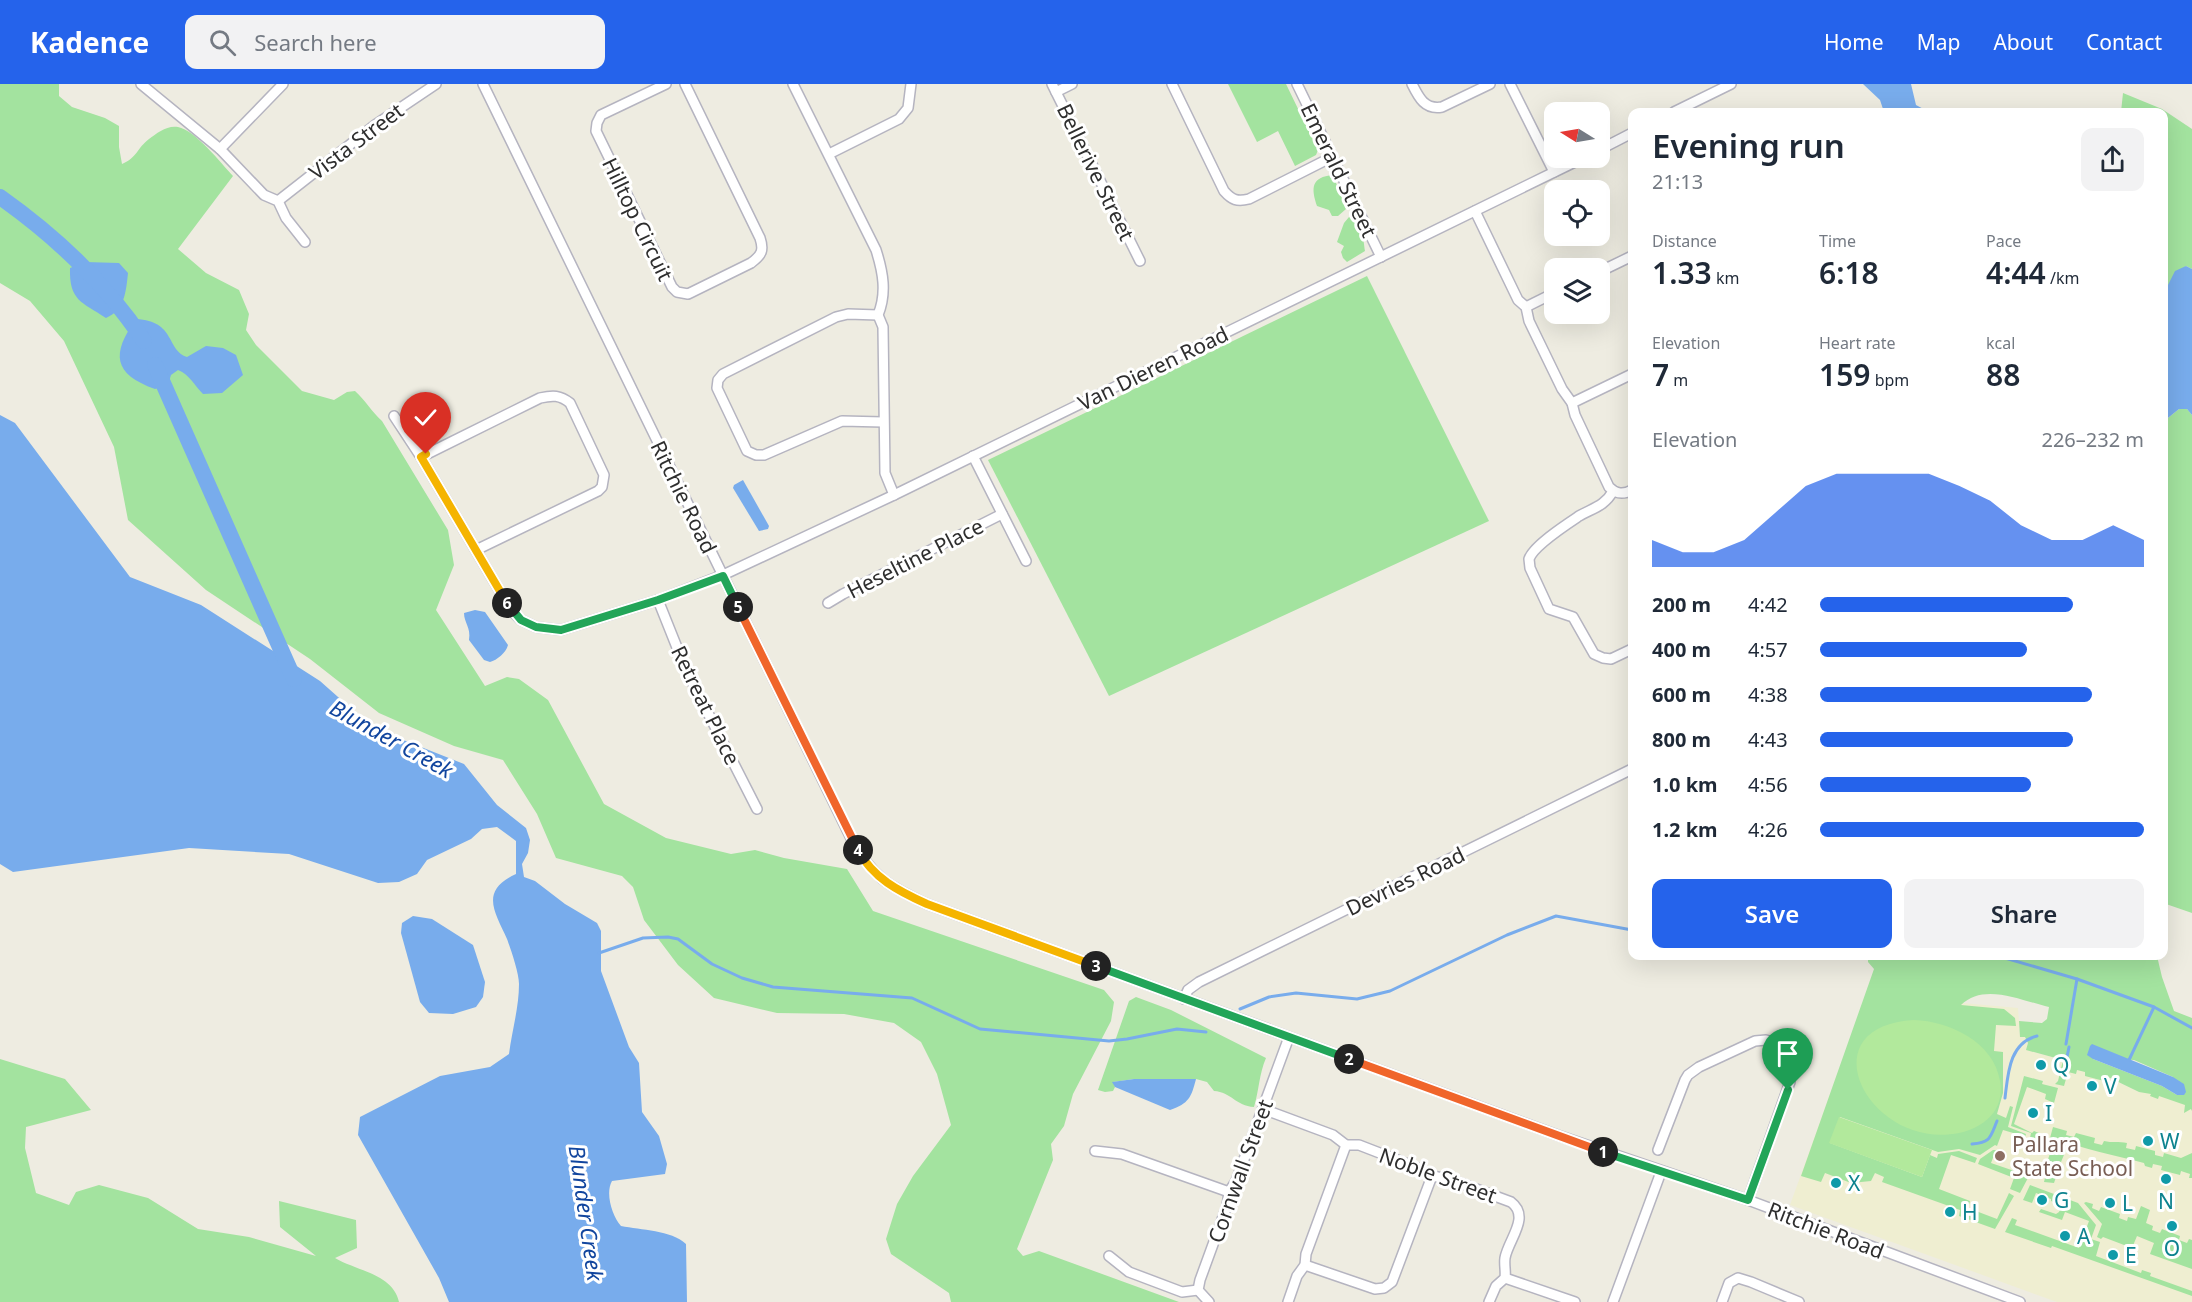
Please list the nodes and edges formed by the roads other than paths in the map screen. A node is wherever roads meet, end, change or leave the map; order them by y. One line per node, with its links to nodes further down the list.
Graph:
1 (141, 84): 20 (street)
2 (284, 84): 20 (street)
3 (436, 84): 25 (street, Vista Street)
4 (483, 84): 47 (street, Ritchie Road)
5 (666, 84): 6 (street, Hilltop Circuit)
6 (685, 84)
7 (793, 84): 21 (street)
8 (911, 84): 21 (street)
9 (1072, 84): 16 (street)
10 (1172, 84): 22 (street)
11 (1296, 84): 22 (street, Emerald Street)
12 (1412, 84): 13 (street)
13 (1490, 84)
14 (1510, 84): 24 (street)
15 (1731, 84): 17 (street)
16 (1054, 88): 30 (street, Bellerive Street)
17 (1682, 108)
18 (1628, 135): 19 (street)
19 (1610, 144)
20 (220, 149): 25 (street)
21 (829, 154): 34 (street)
22 (1332, 157): 28 (street, Emerald Street)
23 (1562, 168): 24 (street, Van Dieren Road)
24 (1554, 172): 26 (street, Van Dieren Road)
25 (278, 201): 27 (street)
26 (1476, 211): 28 (street, Van Dieren Road); 33 (street)
27 (304, 242)
28 (1381, 257): 39 (street, Van Dieren Road)
29 (1628, 258): 31 (street)
30 (1140, 261)
31 (1610, 267)
32 (1544, 298): 33 (street)
33 (1526, 307): 36 (street)
34 (878, 315): 38 (street); 38 (street)
35 (1628, 376): 36 (street)
36 (1572, 403): 41 (street)
37 (394, 416): 40 (street, Van Dieren Road)
38 (883, 422): 43 (street)
39 (973, 456): 43 (street, Van Dieren Road); 44 (street)
40 (421, 457): 45 (street, Van Dieren Road); 45 (street)
41 (1613, 491): 42 (street); 50 (street)
42 (1628, 491)
43 (894, 495): 47 (street, Van Dieren Road)
44 (1002, 514): 46 (street); 49 (street, Heseltine Place)
45 (476, 550): 48 (street, Van Dieren Road)
46 (1026, 561)
47 (723, 576): 48 (street, Van Dieren Road); 53 (street, Ritchie Road)
48 (658, 600): 52 (street, Retreat Place)
49 (828, 603)
50 (1628, 651)
51 (1628, 772): 53 (street, Devries Road)
52 (757, 809)
53 (1184, 999): 54 (street, Ritchie Road)
54 (1289, 1037): 55 (street, Cornwall Street); 59 (street, Ritchie Road)
55 (1263, 1109): 56 (street, Noble Street); 61 (street, Cornwall Street)
56 (1346, 1145): 60 (street, Noble Street); 64 (street)
57 (1658, 1150): 62 (street)
58 (1095, 1151): 61 (street)
59 (1661, 1172): 62 (street, Ritchie Road); 71 (street)
60 (1432, 1176): 64 (street); 65 (street, Noble Street)
61 (1229, 1192): 66 (street, Cornwall Street)
62 (1748, 1200): 74 (street, Ritchie Road)
63 (1108, 1257): 66 (street)
64 (1305, 1265): 68 (street)
65 (1504, 1278): 69 (street, Noble Street); 70 (street)
66 (1198, 1290): 67 (street)
67 (1209, 1302)
68 (1288, 1302)
69 (1489, 1302)
70 (1575, 1302)
71 (1613, 1302)
72 (1722, 1302): 73 (street)
73 (1799, 1302)
74 (2020, 1302)

